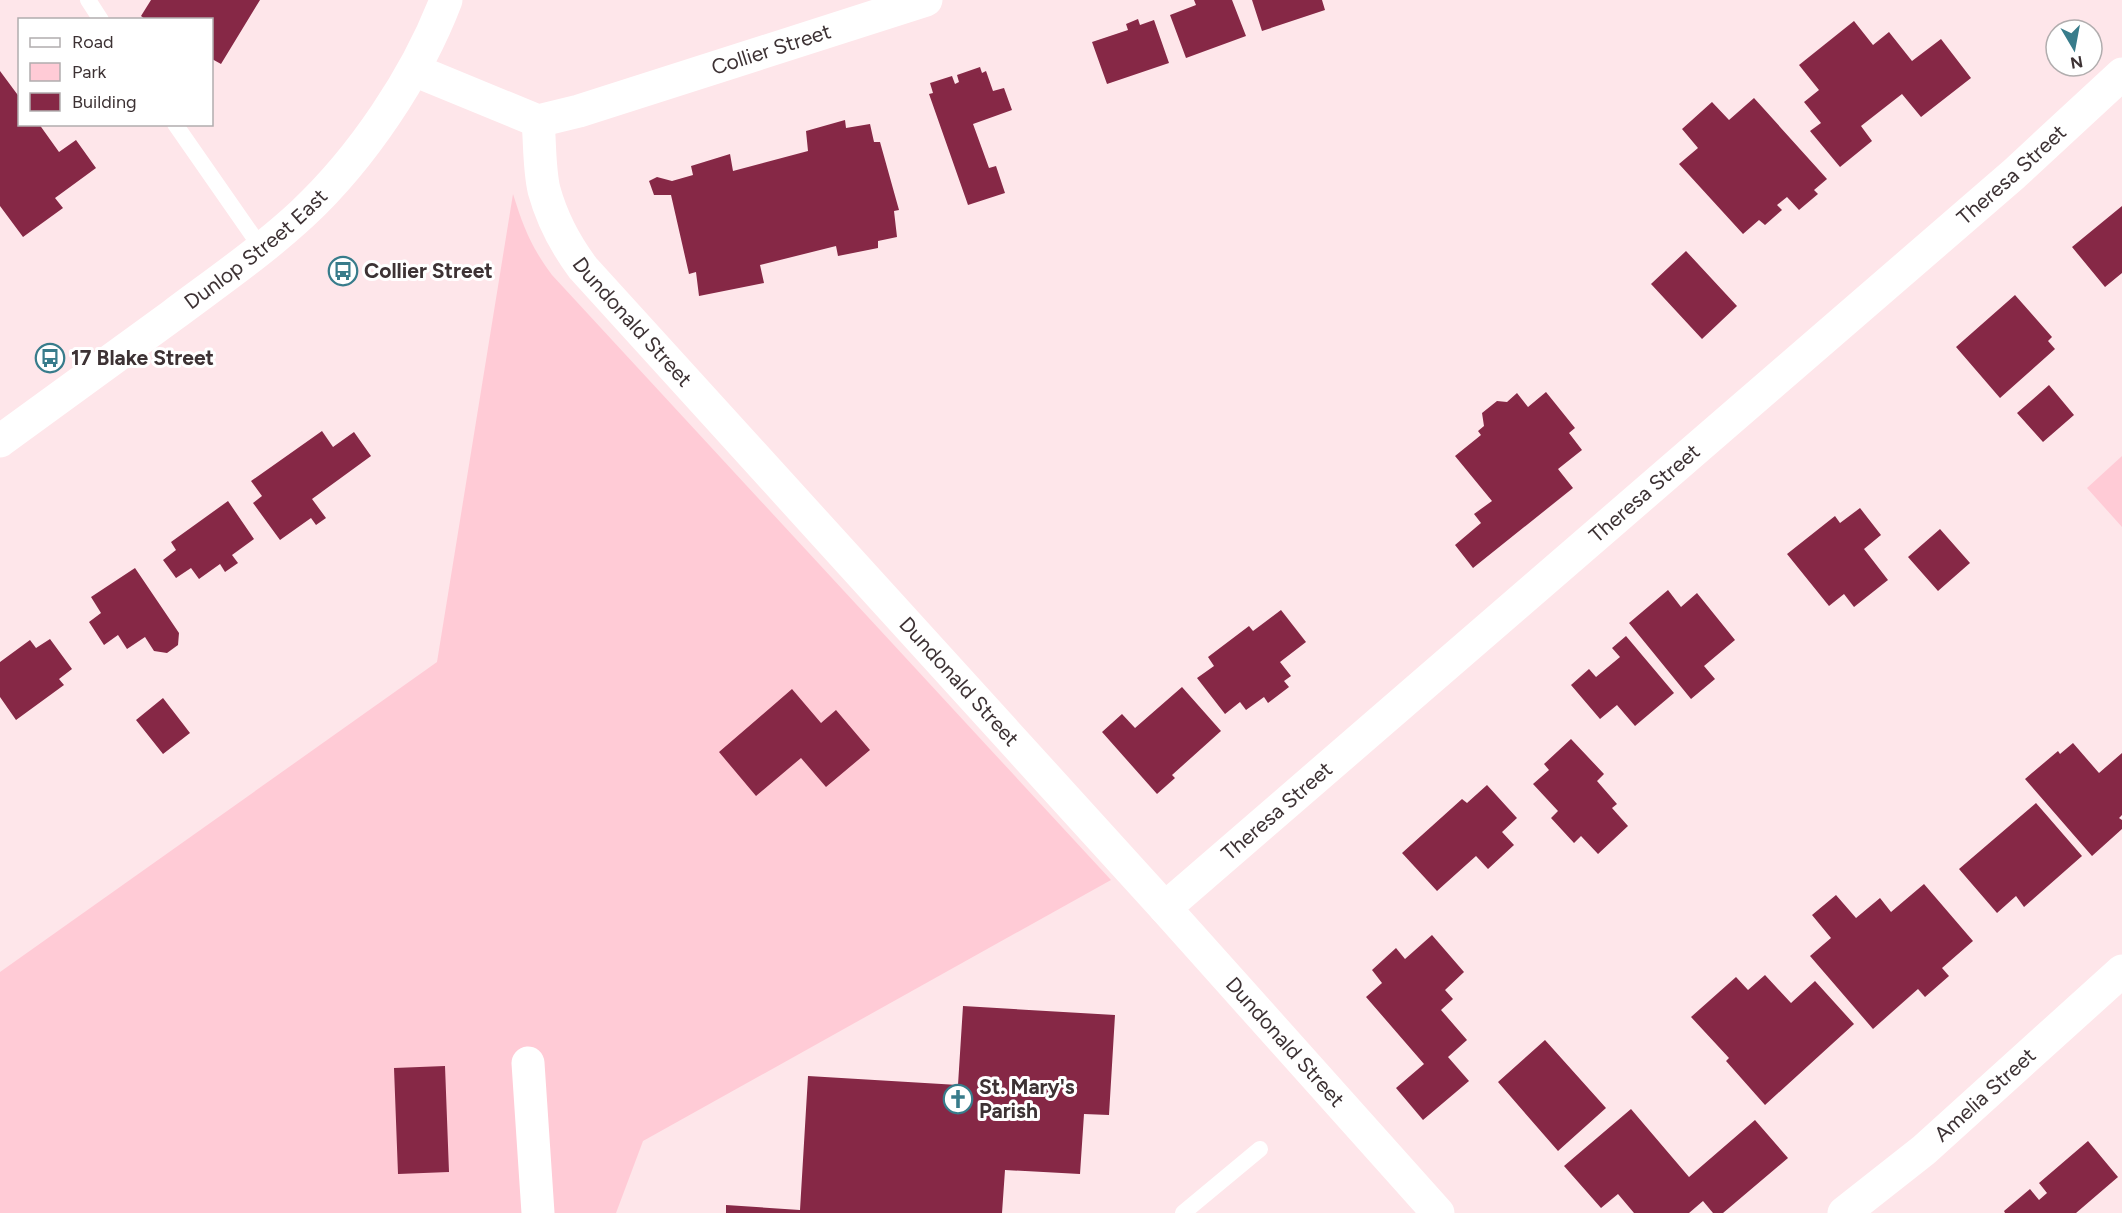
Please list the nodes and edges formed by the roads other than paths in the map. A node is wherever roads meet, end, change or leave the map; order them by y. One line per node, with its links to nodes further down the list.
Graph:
1 (88, 0): 4 (lane)
2 (446, 0): 5 (street, Dunlop Street East)
3 (926, 0): 7 (street, Collier Street)
4 (101, 18)
5 (414, 70): 7 (street); 9 (street, Dunlop Street East)
6 (2122, 74): 11 (street, Theresa Street)
7 (538, 121): 11 (street, Dundonald Street)
8 (176, 126): 9 (lane)
9 (262, 249): 10 (street, Dunlop Street East)
10 (0, 441)
11 (1165, 908): 17 (street, Dundonald Street)
12 (2122, 971): 18 (street, Amelia Street)
13 (528, 1064): 15 (street)
14 (1260, 1149): 16 (lane)
15 (538, 1213)
16 (1183, 1213)
17 (1438, 1213)
18 (1844, 1213)

